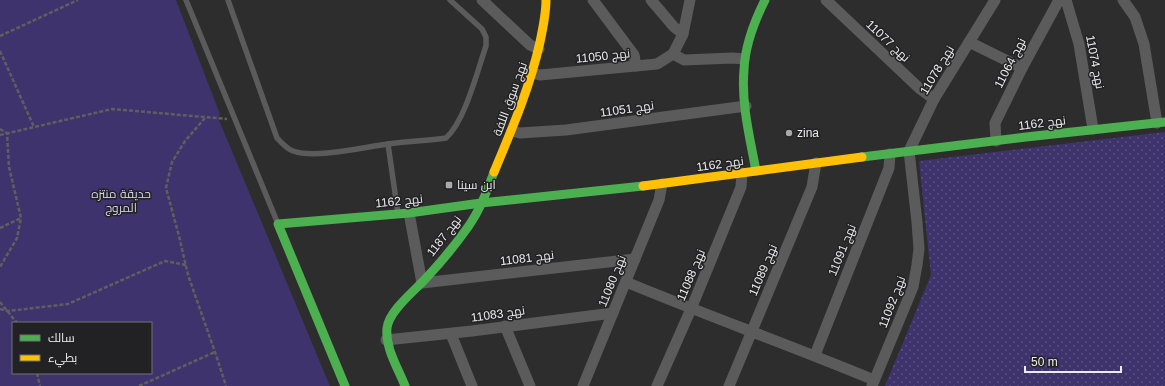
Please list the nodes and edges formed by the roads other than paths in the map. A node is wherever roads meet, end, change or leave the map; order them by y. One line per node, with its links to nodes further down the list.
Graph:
1 (186, 0): 39 (lane)
2 (228, 0): 29 (lane)
3 (450, 0): 29 (lane)
4 (482, 0): 17 (street)
5 (546, 0): 17 (street, نهج سوق اللفة)
6 (593, 0): 20 (street)
7 (651, 0): 15 (street)
8 (690, 0): 15 (street)
9 (765, 0): 19 (street)
10 (826, 0): 23 (street, نهج 11077)
11 (1058, 0): 21 (street, نهج 11064)
12 (1066, 0): 26 (street, نهج 11074)
13 (1123, 0): 25 (street)
14 (992, 1): 16 (street, نهج 11078)
15 (683, 34): 18 (street)
16 (969, 42): 21 (street); 23 (street, نهج 11078)
17 (539, 49): 22 (street, نهج سوق اللفة)
18 (673, 54): 19 (street); 20 (street, نهج 11050)
19 (744, 59): 24 (street)
20 (636, 66): 22 (street, نهج 11050)
21 (1022, 68): 28 (street, نهج 11064)
22 (533, 73): 27 (street, نهج سوق اللفة)
23 (934, 99): 30 (street, نهج 11078)
24 (746, 106): 27 (street, نهج 11051); 33 (street)
25 (1161, 122): 26 (street, نهج 1162)
26 (1093, 129): 28 (street, نهج 1162)
27 (512, 131): 36 (street, نهج سوق اللفة)
28 (996, 141): 30 (street, نهج 1162)
29 (388, 144): 38 (lane)
30 (909, 151): 31 (street, نهج 1162); 50 (street, نهج 11092)
31 (890, 154): 32 (street, نهج 1162); 49 (street, نهج 11091)
32 (816, 163): 33 (street, نهج 1162); 46 (street, نهج 11089)
33 (756, 171): 34 (street, نهج 1162)
34 (742, 173): 35 (street, نهج 1162); 43 (street, نهج 11088)
35 (662, 184): 36 (street, نهج 1162); 40 (street, نهج 11080)
36 (481, 203): 37 (street, نهج 1162); 42 (street, نهج 1187)
37 (409, 213): 38 (street, نهج 1162); 42 (street, نهج 1187)
38 (398, 214): 39 (street, نهج 1162)
39 (278, 224): 51 (street)
40 (634, 259): 41 (street, نهج 11080); 42 (street, نهج 11081)
41 (626, 282): 43 (street); 44 (street, نهج 11080)
42 (422, 283): 48 (street, نهج 1187)
43 (691, 309): 46 (street); 56 (street, نهج 11088)
44 (613, 313): 45 (street, نهج 11083); 55 (street, نهج 11080)
45 (505, 326): 47 (street, نهج 11083); 54 (street)
46 (752, 332): 49 (street); 57 (street, نهج 11089)
47 (451, 334): 48 (street, نهج 11083); 53 (street)
48 (386, 340): 52 (street)
49 (815, 355): 50 (street)
50 (873, 383)
51 (345, 386)
52 (405, 386)
53 (472, 386)
54 (530, 386)
55 (583, 386)
56 (657, 386)
57 (729, 386)

